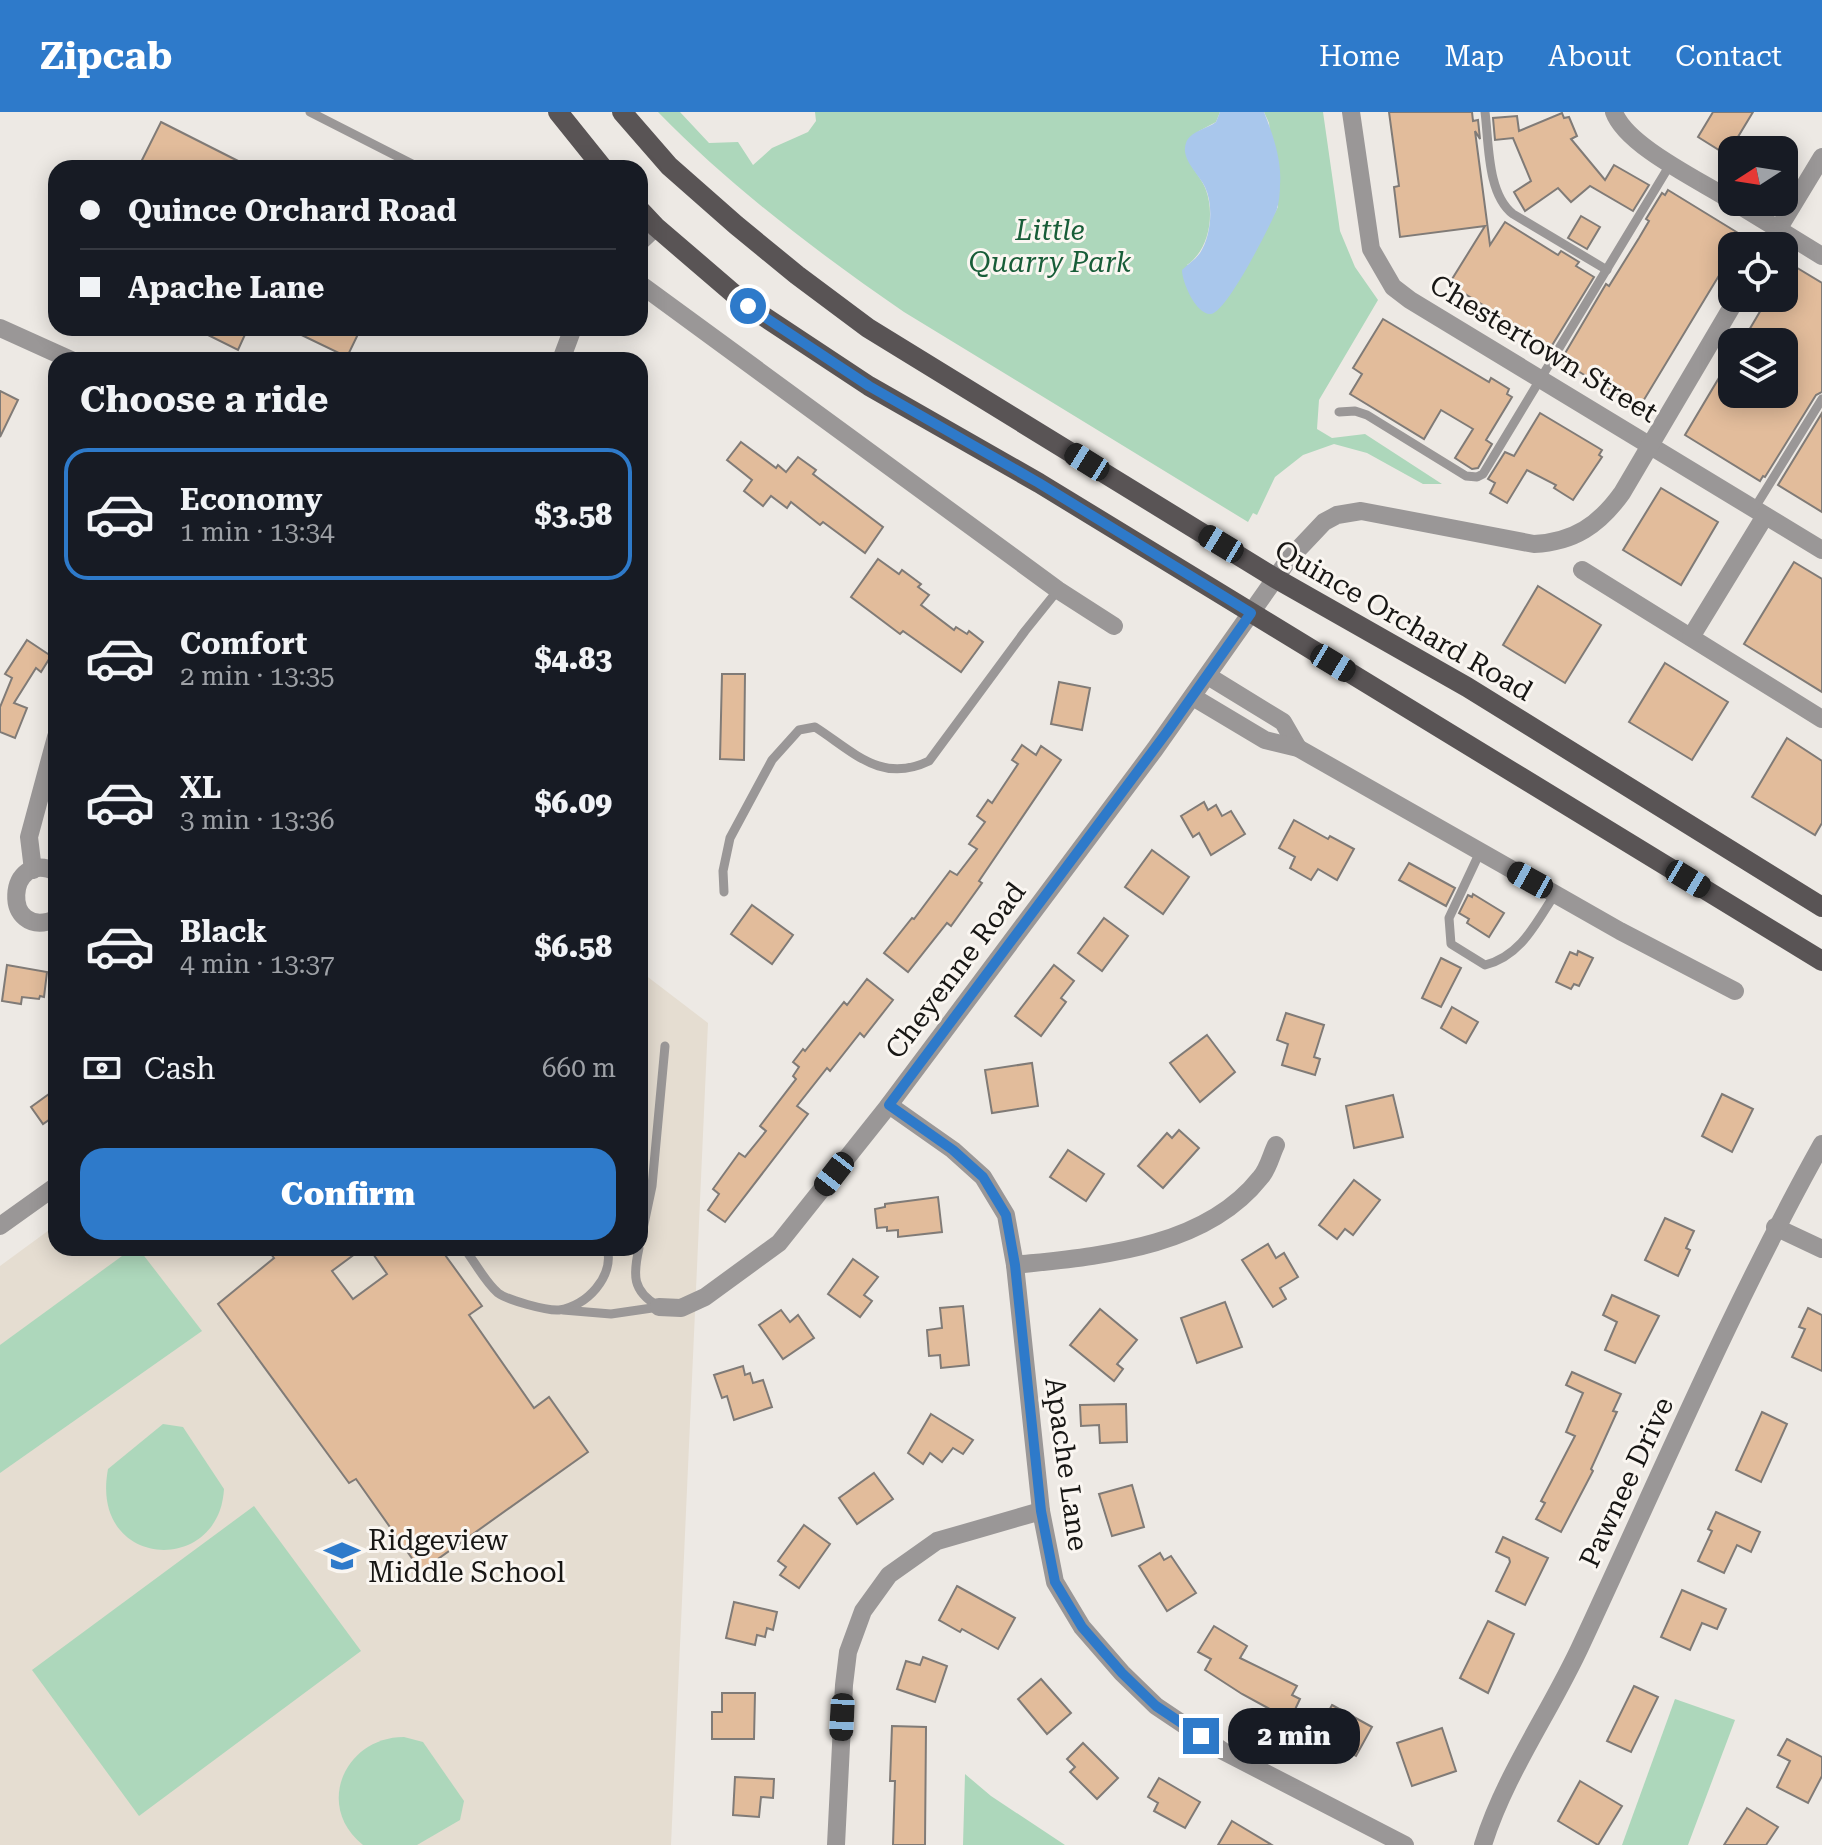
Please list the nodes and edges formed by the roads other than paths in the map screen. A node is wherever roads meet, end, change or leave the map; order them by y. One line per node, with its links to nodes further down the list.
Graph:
1 (310, 112): 8 (lane)
2 (558, 112): 9 (main road)
3 (622, 112): 31 (main road, Quince Orchard Road)
4 (1351, 112): 24 (street, Chestertown Street)
5 (1485, 112): 19 (lane)
6 (1614, 112): 10 (street)
7 (1822, 157): 15 (street)
8 (404, 160)
9 (597, 160)
10 (1671, 163): 11 (street); 19 (lane)
11 (1718, 192)
12 (1757, 216): 15 (street)
13 (648, 218): 14 (main road)
14 (656, 227): 17 (street); 33 (main road)
15 (1778, 229): 16 (street); 18 (street)
16 (1776, 232)
17 (648, 234)
18 (1822, 256)
19 (1607, 270): 24 (lane)
20 (648, 290): 32 (street)
21 (1729, 312): 27 (street, Cheyenne Road)
22 (0, 328): 23 (street)
23 (53, 352)
24 (1541, 380): 26 (lane); 27 (street, Chestertown Street)
25 (1822, 399): 28 (lane)
26 (1339, 412)
27 (1650, 446): 28 (street, Chestertown Street); 31 (street, Cheyenne Road)
28 (1760, 513): 29 (street, Chestertown Street); 35 (street)
29 (1822, 550)
30 (1582, 570): 35 (street)
31 (1275, 578): 33 (street, Cheyenne Road); 46 (main road, Quince Orchard Road)
32 (1058, 590): 34 (street); 44 (lane)
33 (1251, 613): 36 (street, Cheyenne Road); 48 (main road)
34 (1114, 626)
35 (1691, 637): 38 (street)
36 (1208, 676): 37 (street, Cheyenne Road); 39 (street)
37 (1193, 697): 39 (street); 51 (street, Cheyenne Road)
38 (1822, 719)
39 (1298, 748): 41 (street)
40 (48, 767): 42 (street)
41 (1480, 852): 45 (street); 45 (lane)
42 (33, 870): 43 (street); 47 (street)
43 (48, 870)
44 (724, 892)
45 (1555, 894): 49 (street)
46 (1822, 907)
47 (48, 921)
48 (1822, 961)
49 (1735, 991)
50 (665, 1046): 55 (lane)
51 (889, 1105): 62 (street, Apache Lane); 63 (street, Cheyenne Road)
52 (1822, 1144): 57 (street, Pawnee Drive)
53 (1276, 1145): 62 (street)
54 (48, 1192): 56 (street)
55 (648, 1206)
56 (0, 1226)
57 (1775, 1227): 58 (street); 68 (street, Pawnee Drive)
58 (1822, 1249)
59 (470, 1256): 64 (lane)
60 (607, 1256): 64 (lane)
61 (638, 1256): 63 (lane)
62 (1015, 1265): 65 (street, Apache Lane)
63 (659, 1307): 64 (lane)
64 (559, 1310)
65 (1041, 1511): 66 (street); 67 (street, Apache Lane)
66 (836, 1845)
67 (1405, 1845)
68 (1483, 1845)

